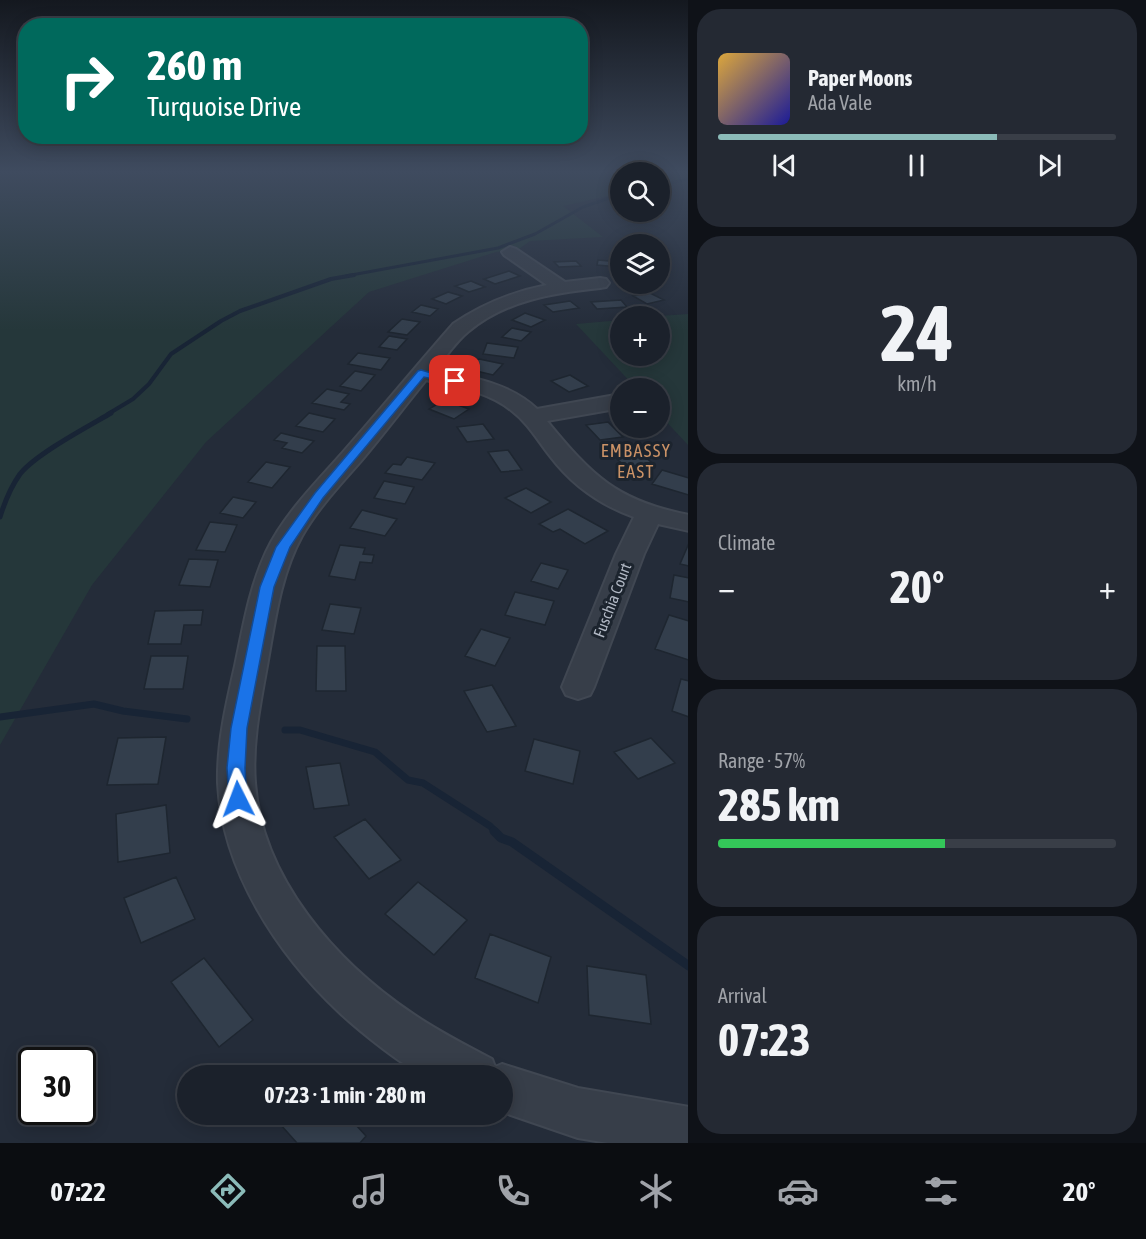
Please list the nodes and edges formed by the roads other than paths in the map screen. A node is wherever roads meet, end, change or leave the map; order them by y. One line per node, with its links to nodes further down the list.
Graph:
1 (510, 252): 3 (street)
2 (600, 283): 3 (street)
3 (560, 286): 4 (street)
4 (421, 373): 6 (street); 10 (street)
5 (610, 403): 6 (street)
6 (532, 417): 7 (street)
7 (649, 514): 8 (street); 9 (street, Fuschia Court)
8 (688, 523)
9 (578, 687)
10 (455, 1065)
11 (513, 1092): 12 (street)
12 (688, 1132)

